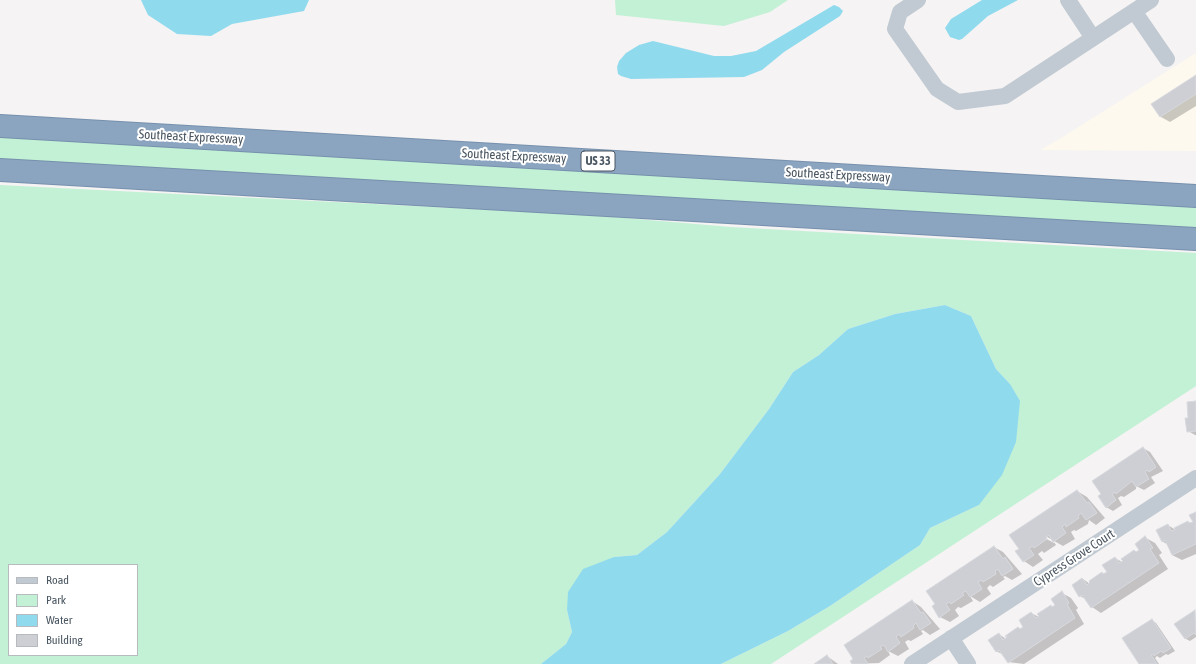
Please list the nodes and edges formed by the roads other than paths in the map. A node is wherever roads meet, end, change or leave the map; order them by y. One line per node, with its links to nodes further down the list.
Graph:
1 (918, 0): 5 (street)
2 (1068, 0): 5 (street)
3 (1151, 0): 4 (street)
4 (1134, 11): 5 (street); 6 (street)
5 (1093, 38)
6 (1167, 59)
7 (0, 126): 9 (highway, Southeast Expressway / US 33)
8 (0, 170): 10 (highway)
9 (1196, 196)
10 (1196, 239)
11 (1196, 478): 12 (street, Cypress Grove Court)
12 (952, 638): 13 (street, Cypress Grove Court); 14 (street)
13 (912, 664)
14 (968, 664)

